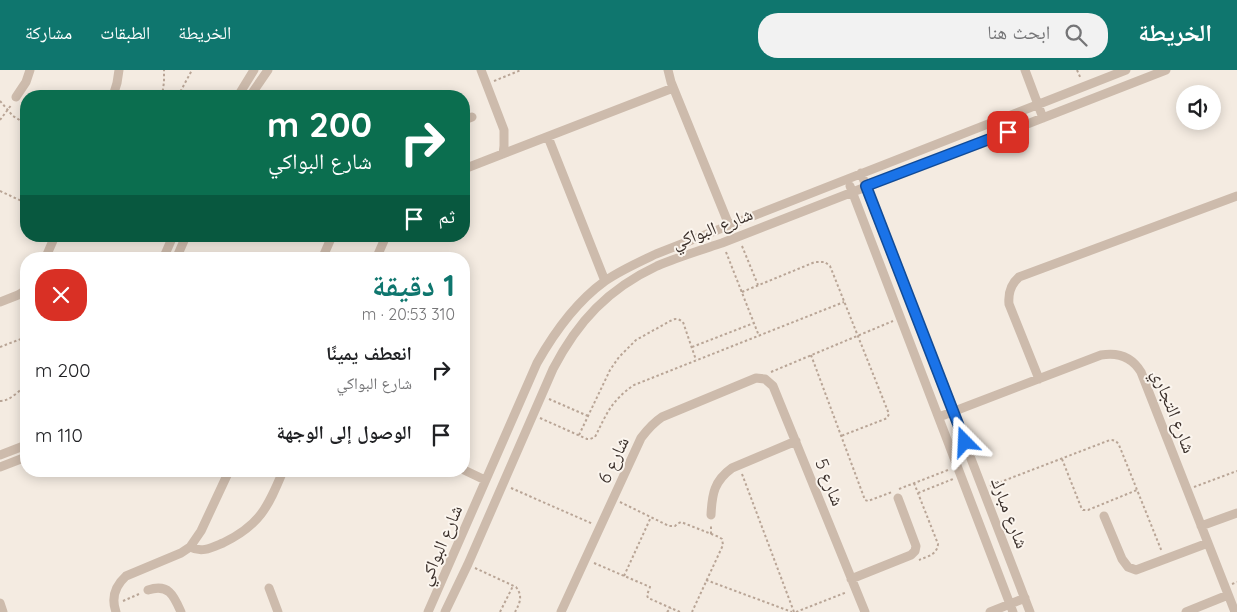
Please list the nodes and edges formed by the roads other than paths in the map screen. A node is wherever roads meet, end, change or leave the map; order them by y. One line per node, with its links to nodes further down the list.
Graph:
1 (30, 70): 11 (street)
2 (119, 70): 12 (street)
3 (254, 70): 13 (street)
4 (268, 70): 14 (street)
5 (482, 70): 20 (street)
6 (668, 70): 10 (street)
7 (1025, 70): 17 (street)
8 (1126, 70): 17 (street, شارع البواكي)
9 (1166, 70): 18 (street, شارع البواكي)
10 (673, 88): 19 (street); 27 (street)
11 (21, 90)
12 (115, 90)
13 (242, 90)
14 (254, 90)
15 (20, 91): 16 (street)
16 (16, 97)
17 (1038, 104): 18 (street); 22 (street, شارع البواكي)
18 (1043, 118): 24 (street, شارع البواكي)
19 (548, 137): 20 (street); 28 (street)
20 (503, 154): 21 (street)
21 (470, 167)
22 (861, 174): 23 (street, شارع البواكي); 24 (street, شارع مبارك)
23 (847, 179): 25 (street, شارع مبارك); 27 (street, شارع البواكي)
24 (866, 186): 25 (street, شارع البواكي); 33 (street, شارع مبارك)
25 (852, 192): 34 (street, شارع مبارك); 63 (street, شارع البواكي)
26 (1237, 196): 31 (street)
27 (729, 225): 28 (street, شارع البواكي)
28 (605, 281): 43 (street, شارع البواكي)
29 (20, 294): 30 (street)
30 (0, 302)
31 (1039, 378): 33 (street, شارع التجاري); 48 (street, شارع التجاري)
32 (752, 379): 35 (street, شارع 5); 64 (street, شارع 6)
33 (953, 411): 34 (street, شارع التجاري); 55 (street, شارع مبارك)
34 (939, 417): 58 (street, شارع مبارك)
35 (796, 441): 46 (street); 51 (street, شارع 5)
36 (20, 447): 37 (street)
37 (0, 455)
38 (20, 460): 39 (street)
39 (0, 468)
40 (470, 473): 43 (street)
41 (226, 477): 50 (street)
42 (280, 477): 50 (street)
43 (485, 480): 62 (street, شارع البواكي)
44 (898, 498): 51 (street)
45 (1237, 512): 48 (street)
46 (712, 515)
47 (1104, 516): 49 (street)
48 (1202, 526): 49 (street, شارع التجاري)
49 (1208, 543): 54 (street, شارع التجاري)
50 (190, 547): 57 (street)
51 (851, 579): 65 (street, شارع 5)
52 (269, 588): 61 (street)
53 (148, 590): 60 (street)
54 (1228, 595): 68 (street); 69 (street, شارع التجاري)
55 (1025, 598): 58 (street); 67 (street, شارع مبارك)
56 (0, 603): 59 (street)
57 (115, 608)
58 (1012, 608): 66 (street)
59 (3, 612)
60 (181, 612)
61 (278, 612)
62 (428, 612)
63 (445, 612)
64 (561, 612)
65 (865, 612)
66 (990, 612)
67 (1030, 612)
68 (1186, 612)
69 (1235, 612)

